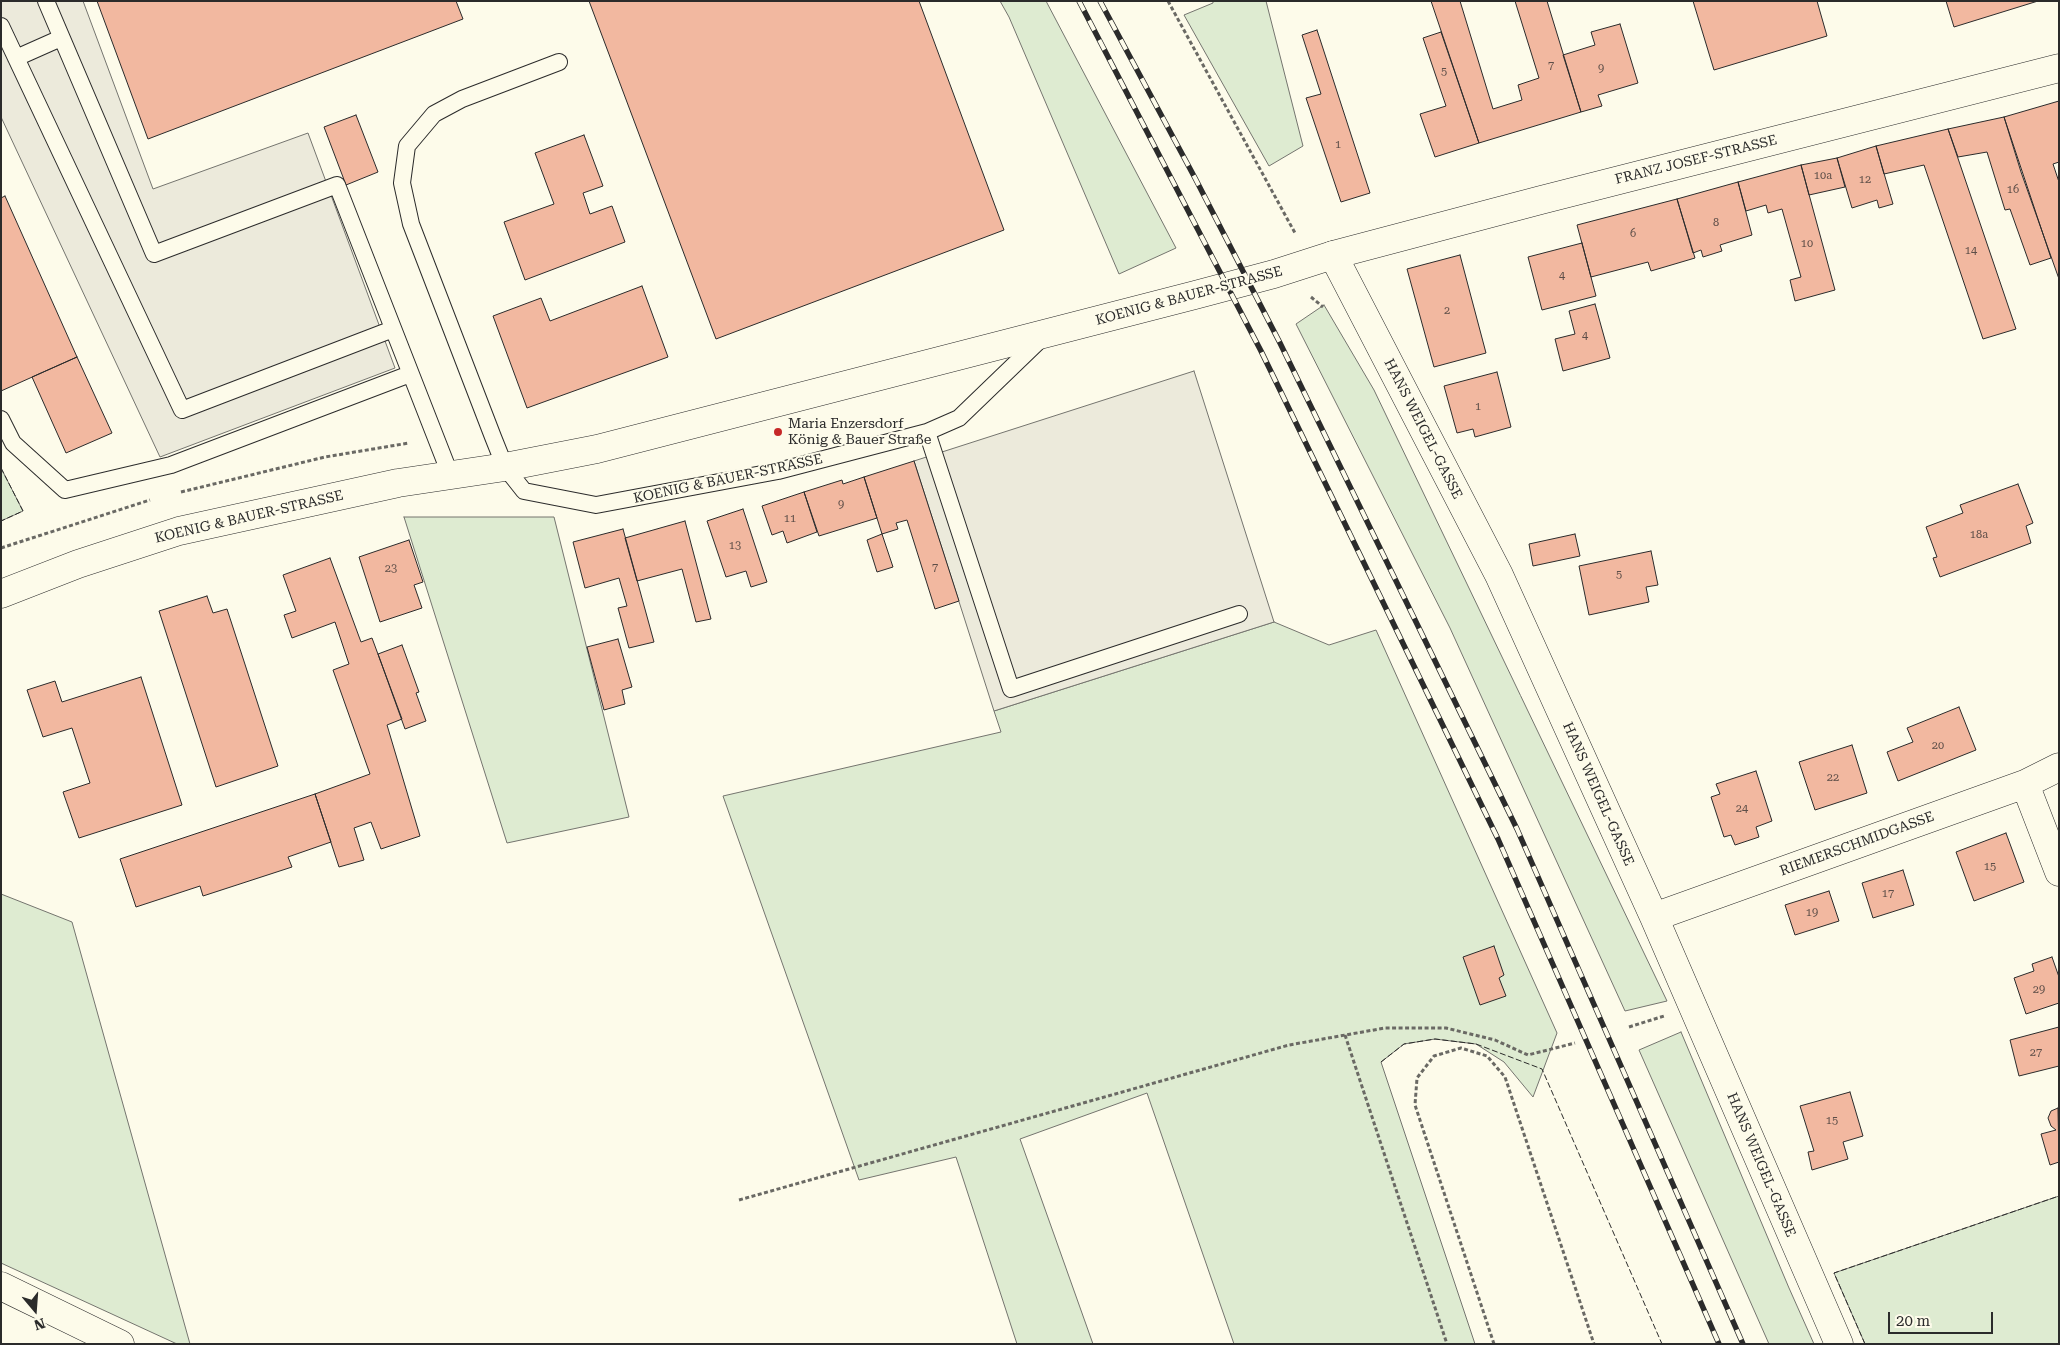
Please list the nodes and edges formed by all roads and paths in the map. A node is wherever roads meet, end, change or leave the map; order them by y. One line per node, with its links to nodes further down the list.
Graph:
1 (46, 1): 4 (lane)
2 (1168, 1): 8 (path)
3 (1, 26): 5 (lane)
4 (61, 38): 5 (lane); 9 (lane)
5 (16, 58): 9 (lane)
6 (559, 62): 15 (lane)
7 (2059, 68): 8 (street, FRANZ JOSEF-STRASSE)
8 (1333, 256): 10 (street, KOENIG & BAUER-STRASSE); 25 (street, HANS WEIGEL-GASSE)
9 (393, 329): 11 (lane)
10 (1045, 334): 13 (lane, KOENIG & BAUER-STRASSE); 15 (street, KOENIG & BAUER-STRASSE)
11 (410, 374): 12 (lane); 14 (lane)
12 (1, 419)
13 (927, 432): 15 (lane, KOENIG & BAUER-STRASSE); 21 (lane)
14 (436, 438): 16 (lane); 17 (path)
15 (505, 467): 16 (street, KOENIG & BAUER-STRASSE)
16 (450, 474): 20 (street, KOENIG & BAUER-STRASSE)
17 (172, 494)
18 (152, 499): 19 (path)
19 (1, 548)
20 (1, 594)
21 (1239, 614)
22 (2059, 767): 23 (street, RIEMERSCHMIDGASSE)
23 (2025, 784): 24 (street); 25 (street, RIEMERSCHMIDGASSE)
24 (2059, 872)
25 (1654, 917): 34 (street, HANS WEIGEL-GASSE)
26 (1345, 1035): 27 (path); 28 (path); 31 (path)
27 (1575, 1043)
28 (740, 1200)
29 (1, 1286): 30 (street)
30 (120, 1344)
31 (1447, 1344)
32 (1494, 1344): 33 (path)
33 (1594, 1344)
34 (1839, 1344)

